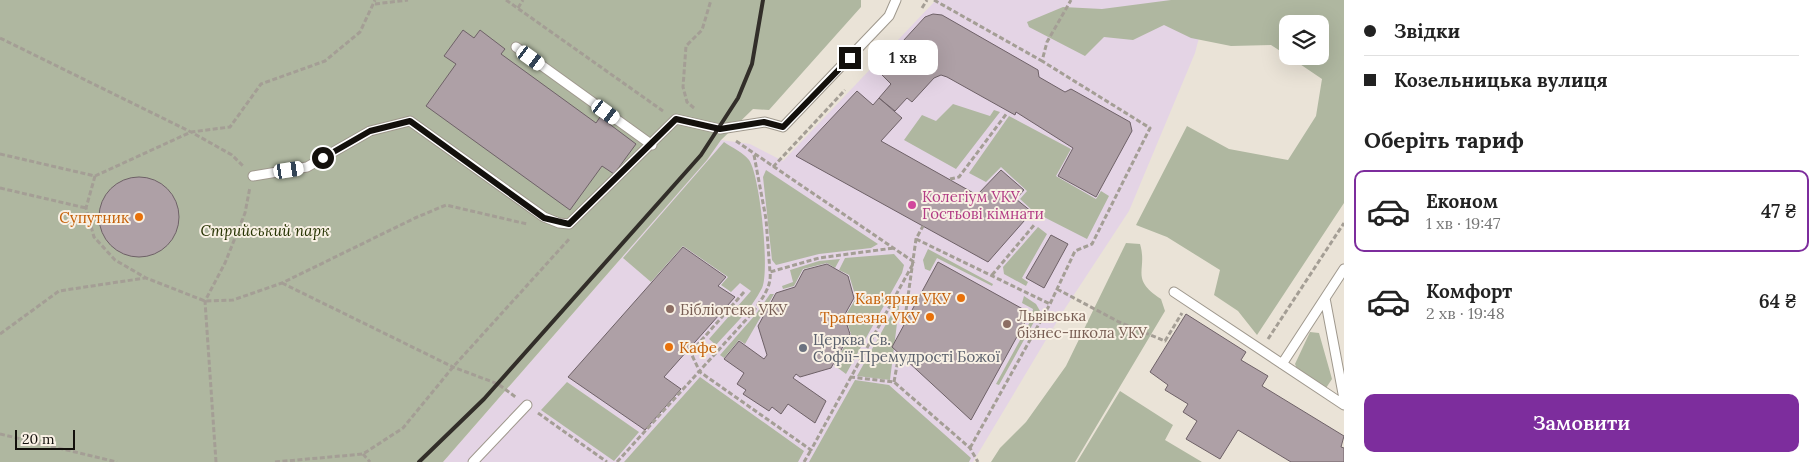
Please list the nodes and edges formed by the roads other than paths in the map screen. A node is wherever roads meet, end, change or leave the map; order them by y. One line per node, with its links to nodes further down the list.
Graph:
1 (896, 0): 3 (lane)
2 (516, 47): 3 (lane)
3 (652, 145): 4 (lane)
4 (253, 176)
5 (1344, 269): 7 (lane)
6 (1174, 292): 8 (lane)
7 (1325, 298): 8 (lane); 9 (lane)
8 (1282, 364): 11 (lane)
9 (1344, 399)
10 (526, 405): 12 (lane)
11 (1344, 405)
12 (473, 462)

